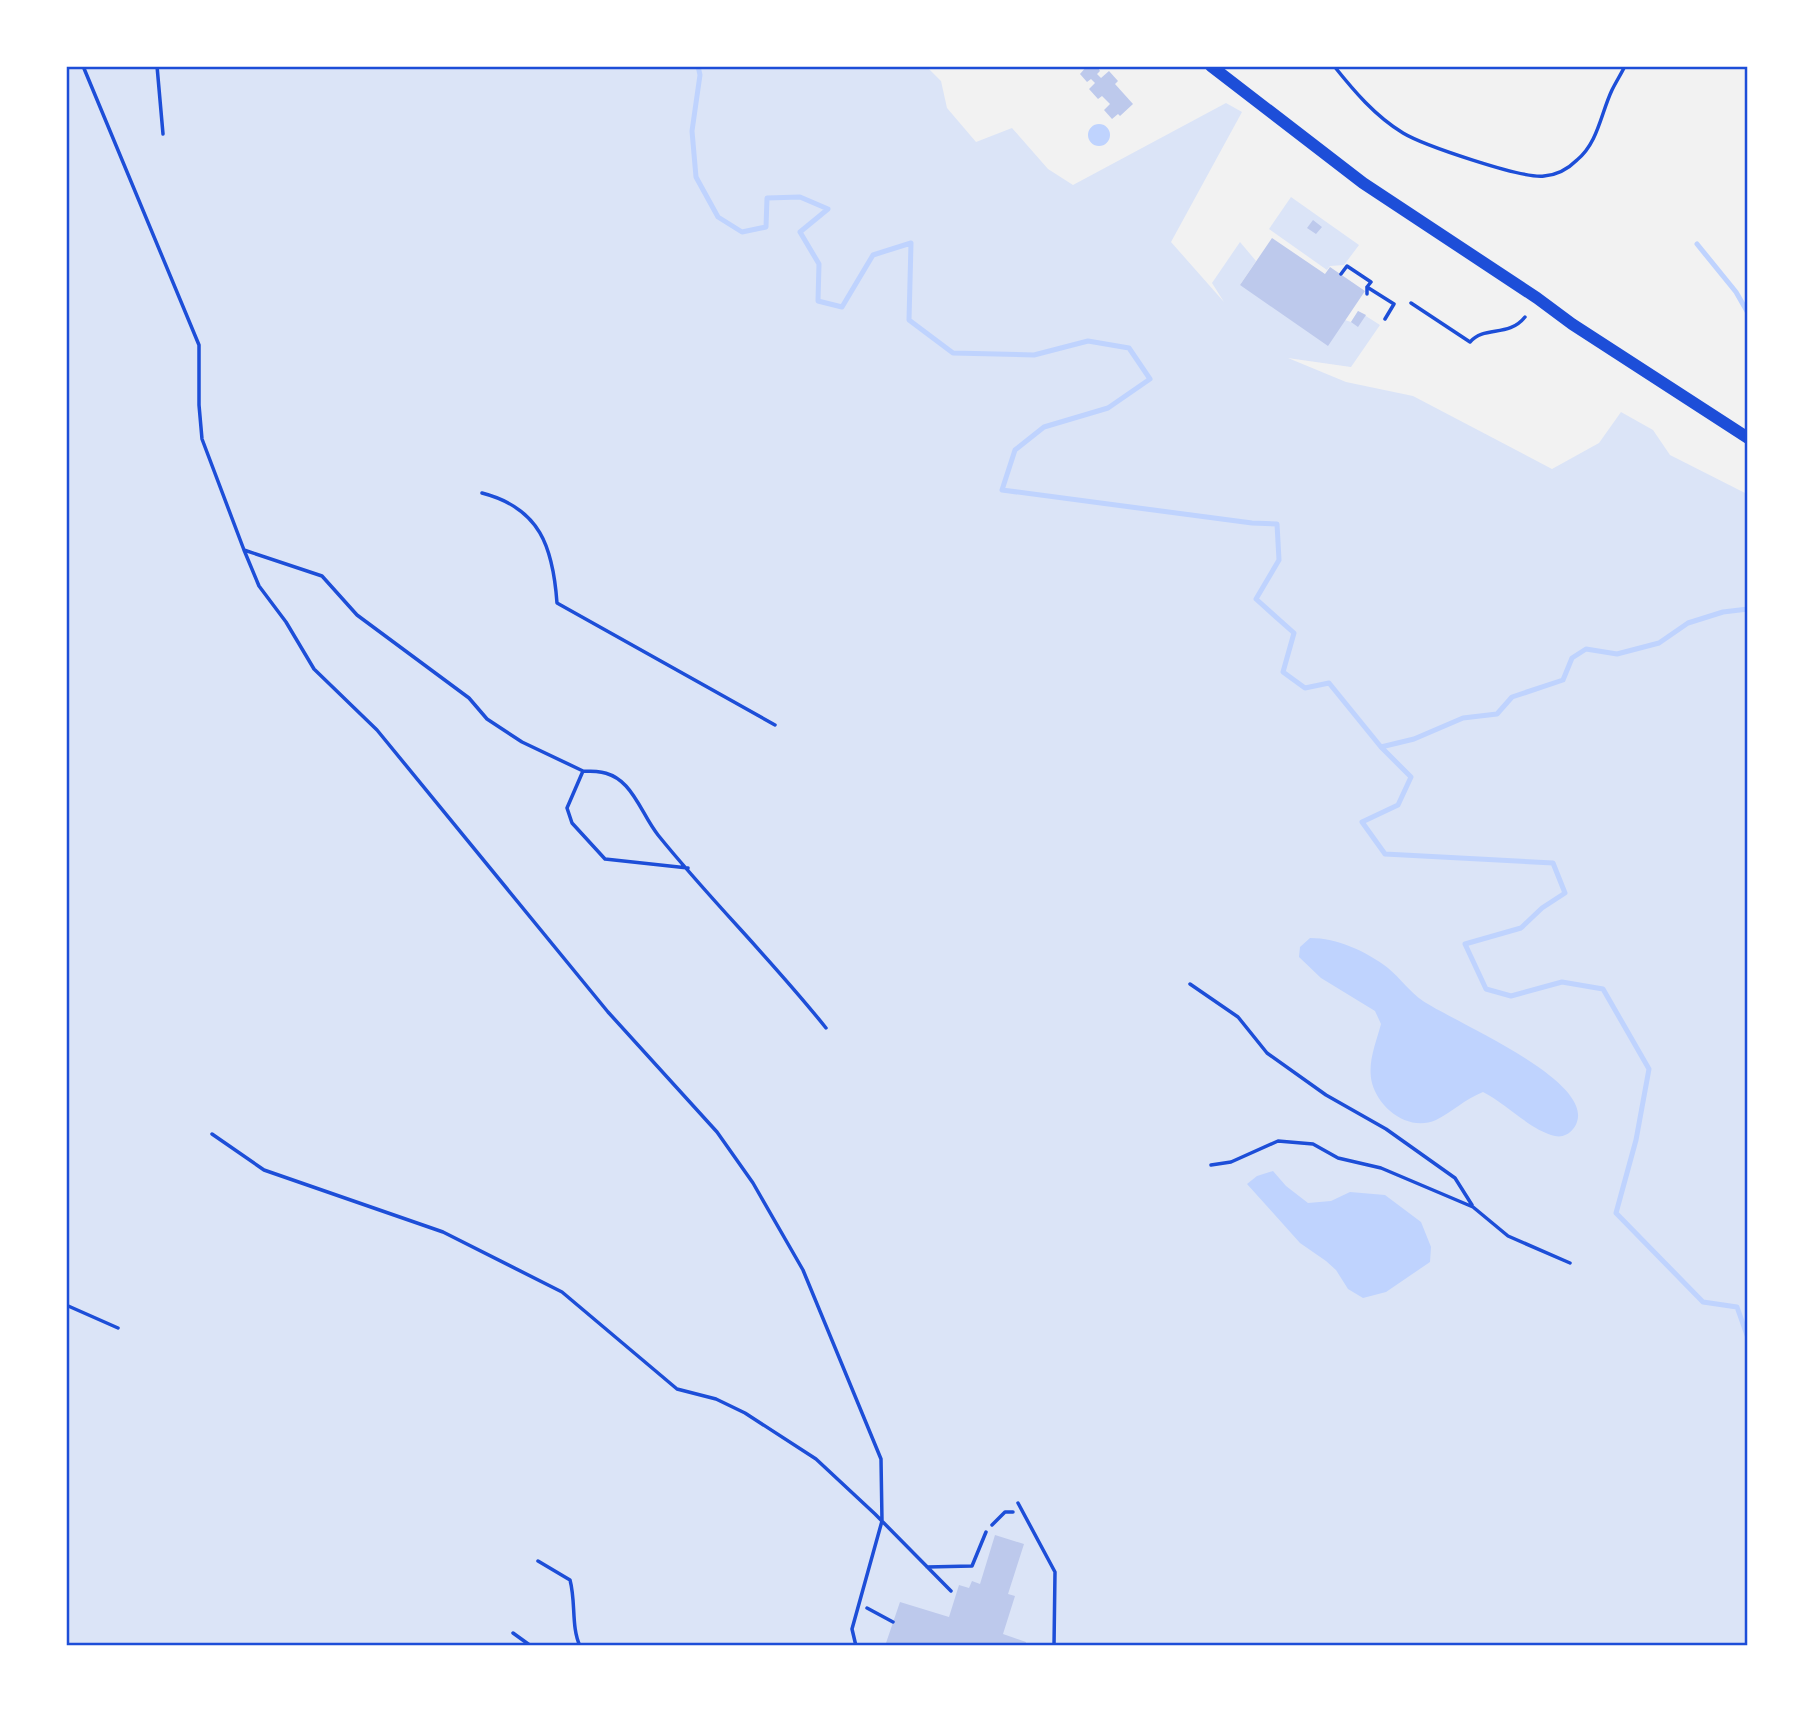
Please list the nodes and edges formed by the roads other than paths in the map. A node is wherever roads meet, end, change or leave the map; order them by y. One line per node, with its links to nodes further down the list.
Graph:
1 (83, 66): 7 (lane)
2 (157, 66): 4 (lane)
3 (1211, 66): 5 (main road)
4 (163, 134)
5 (1748, 438)
6 (482, 493): 8 (lane)
7 (244, 550): 9 (lane); 20 (lane)
8 (775, 725)
9 (583, 771): 10 (lane); 10 (lane)
10 (688, 868): 12 (lane)
11 (1190, 984): 15 (lane)
12 (826, 1028)
13 (212, 1134): 20 (lane)
14 (1211, 1165): 15 (lane)
15 (1473, 1206): 16 (lane)
16 (1570, 1263)
17 (66, 1306): 18 (lane)
18 (118, 1328)
19 (1018, 1503): 29 (lane)
20 (882, 1521): 23 (lane); 28 (lane)
21 (986, 1532): 23 (lane)
22 (538, 1561): 27 (lane)
23 (927, 1567): 24 (lane)
24 (951, 1591)
25 (513, 1633): 26 (lane)
26 (531, 1646)
27 (580, 1646)
28 (856, 1646)
29 (1054, 1646)

